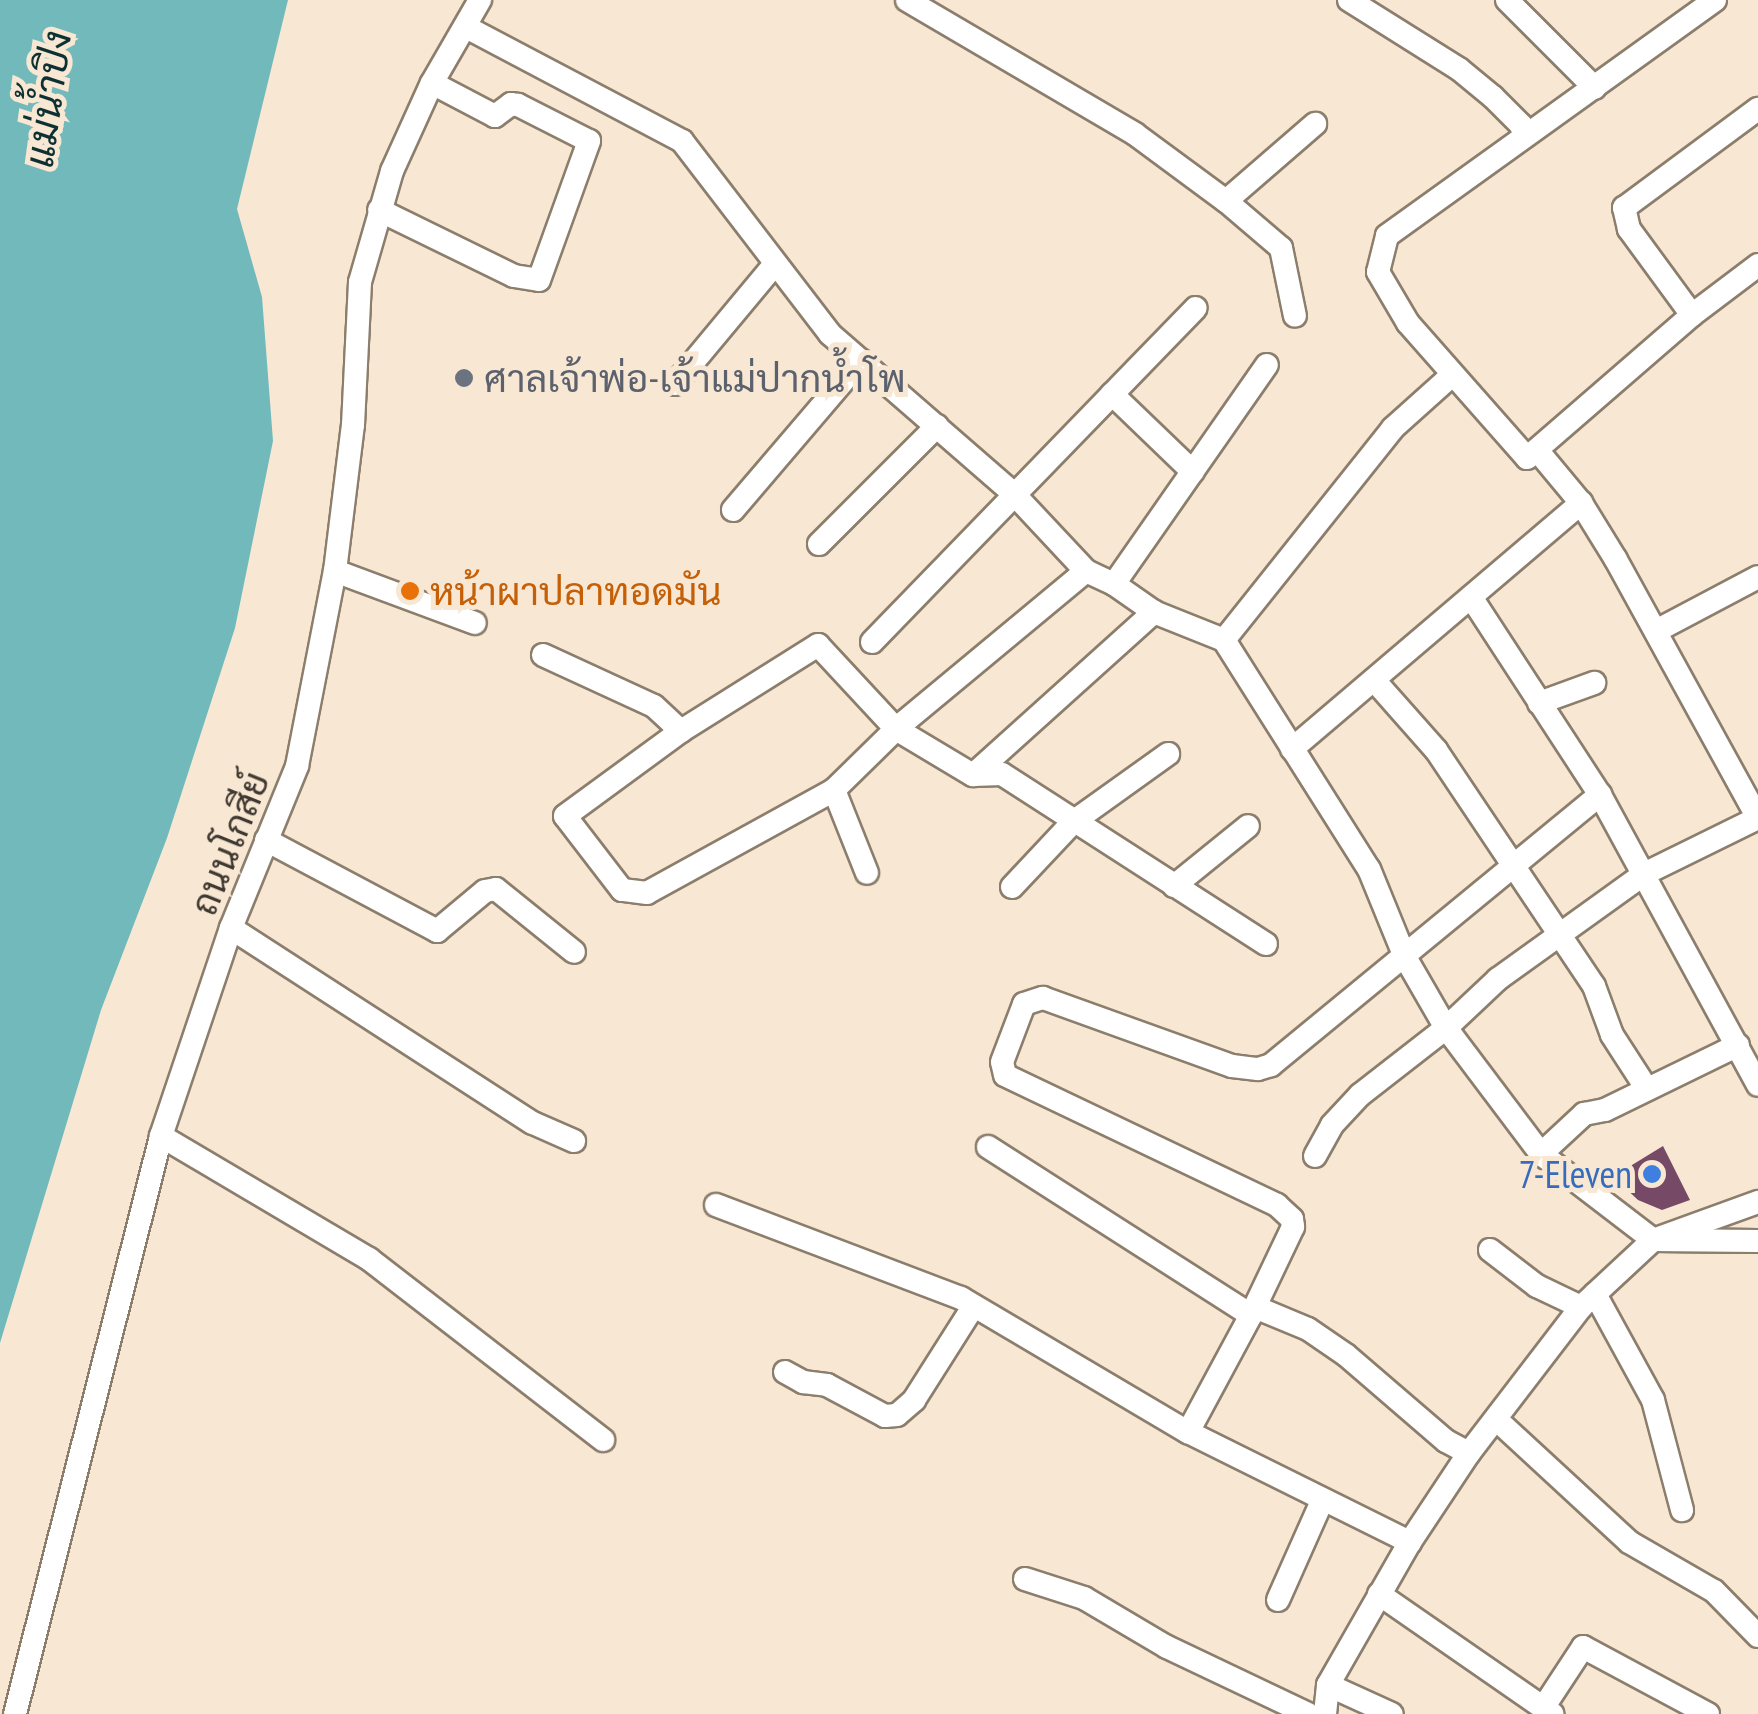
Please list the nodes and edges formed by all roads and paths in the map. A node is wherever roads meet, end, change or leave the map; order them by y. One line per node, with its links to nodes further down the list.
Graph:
1 (480, 0): 7 (street, ถนนโกสีย์)
2 (908, 0): 13 (street)
3 (1349, 0): 12 (street)
4 (1507, 0): 9 (street)
5 (1715, 0): 6 (street)
6 (1682, 9): 9 (street)
7 (466, 27): 8 (street, ถนนโกสีย์); 16 (street)
8 (432, 83): 14 (street, ถนนโกสีย์); 14 (street)
9 (1595, 88): 12 (street)
10 (1758, 110): 19 (street)
11 (1315, 124): 13 (street)
12 (1524, 134): 22 (street)
13 (1226, 201): 18 (street)
14 (379, 210): 32 (street, ถนนโกสีย์)
15 (1758, 265): 19 (street)
16 (774, 266): 20 (street); 23 (street)
17 (1196, 308): 24 (street)
18 (1295, 316)
19 (1692, 316): 26 (street)
20 (861, 360): 25 (street); 30 (street)
21 (1267, 365): 27 (street)
22 (1451, 376): 26 (street); 40 (street)
23 (675, 384)
24 (1112, 394): 27 (street); 28 (street)
25 (937, 426): 28 (street); 31 (street)
26 (1537, 450): 29 (street)
27 (1193, 472): 35 (street)
28 (1013, 493): 33 (street); 41 (street)
29 (1580, 503): 36 (street); 39 (street)
30 (733, 510)
31 (819, 544)
32 (336, 571): 38 (street); 56 (street, ถนนโกสีย์)
33 (1086, 571): 35 (street); 46 (street)
34 (1758, 577): 39 (street)
35 (1114, 584): 37 (street)
36 (1471, 597): 43 (street); 45 (street)
37 (1154, 612): 40 (street); 50 (street)
38 (476, 623)
39 (1656, 631): 53 (street)
40 (1224, 640): 48 (street)
41 (872, 642)
42 (543, 656): 47 (street)
43 (1374, 680): 48 (street); 57 (street)
44 (1594, 683): 45 (street)
45 (1539, 703): 52 (street)
46 (896, 728): 47 (street); 50 (street); 51 (street)
47 (682, 731): 51 (street)
48 (1292, 749): 66 (street)
49 (1168, 754): 54 (street)
50 (973, 774): 54 (street)
51 (834, 790): 58 (street)
52 (1600, 795): 57 (street); 59 (street)
53 (1758, 818): 59 (street)
54 (1073, 822): 60 (street); 61 (street)
55 (1248, 826): 60 (street)
56 (266, 840): 62 (street, ถนนโกสีย์); 65 (street)
57 (1512, 865): 63 (street); 66 (street)
58 (867, 873)
59 (1644, 874): 63 (street); 68 (street)
60 (1174, 886): 64 (street)
61 (1012, 887)
62 (231, 928): 71 (street, ถนนโกสีย์); 72 (street)
63 (1558, 934): 67 (street); 70 (street)
64 (1266, 944)
65 (574, 952)
66 (1405, 957): 67 (street); 83 (street)
67 (1446, 1028): 74 (street); 75 (street)
68 (1738, 1046): 69 (street); 70 (street)
69 (1758, 1085)
70 (1647, 1089): 74 (street)
71 (160, 1136): 87 (street); 98 (street, ถนนโกสีย์)
72 (574, 1141)
73 (988, 1148): 83 (street)
74 (1541, 1154): 78 (street)
75 (1315, 1156)
76 (1758, 1202): 78 (street)
77 (716, 1206): 82 (street)
78 (1653, 1240): 79 (street); 81 (street)
79 (1758, 1240)
80 (1490, 1250): 81 (street)
81 (1588, 1301): 85 (street); 90 (street)
82 (972, 1307): 84 (street); 86 (street)
83 (1253, 1311): 86 (street); 88 (street)
84 (786, 1372)
85 (1498, 1420): 88 (street); 95 (street)
86 (1188, 1432): 89 (street)
87 (603, 1440)
88 (1470, 1453): 91 (street)
89 (1322, 1501): 91 (street); 94 (street)
90 (1682, 1510)
91 (1410, 1542): 93 (street)
92 (1025, 1579): 99 (street)
93 (1379, 1594): 96 (street); 97 (street)
94 (1278, 1600)
95 (1758, 1636)
96 (1328, 1685): 100 (street); 101 (street)
97 (1547, 1711): 102 (street)
98 (15, 1714)
99 (1308, 1714)
100 (1325, 1714)
101 (1392, 1714)
102 (1708, 1714)

